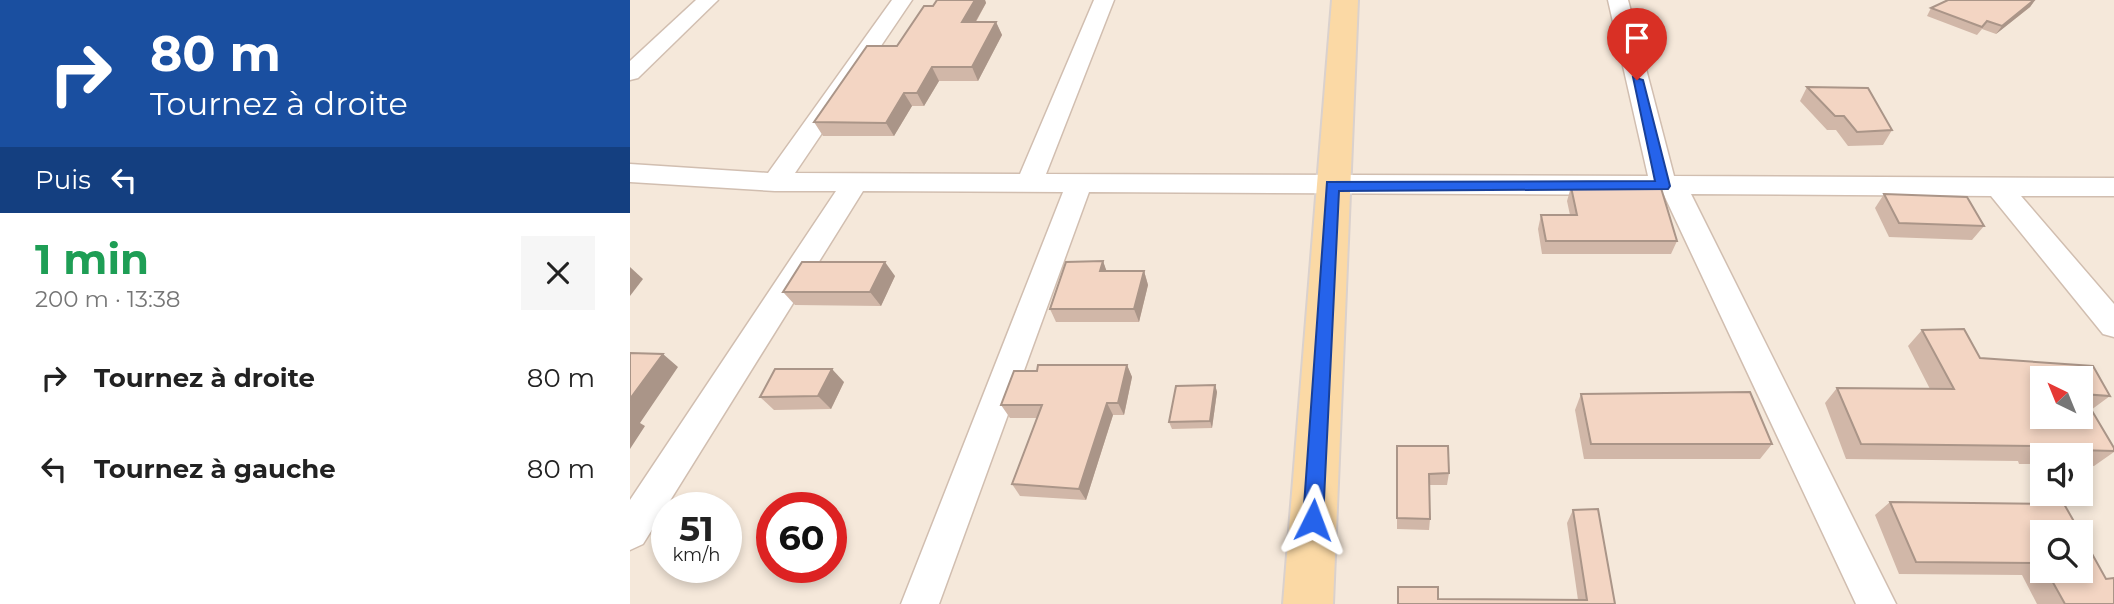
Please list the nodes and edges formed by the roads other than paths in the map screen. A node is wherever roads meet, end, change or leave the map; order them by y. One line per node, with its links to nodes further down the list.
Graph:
1 (709, 0): 6 (street)
2 (902, 0): 8 (street)
3 (1104, 0): 10 (street)
4 (1345, 0): 12 (main road)
5 (1618, 0): 13 (street)
6 (630, 73)
7 (630, 173): 8 (street)
8 (775, 182): 9 (street)
9 (855, 183): 10 (street); 17 (street)
10 (1029, 184): 11 (street)
11 (1079, 184): 12 (street); 18 (street)
12 (1332, 186): 13 (street); 19 (main road)
13 (1668, 186): 14 (street); 20 (street)
14 (1999, 187): 15 (street); 16 (street)
15 (2114, 187)
16 (2114, 325)
17 (630, 532)
18 (920, 604)
19 (1308, 604)
20 (1877, 604)

